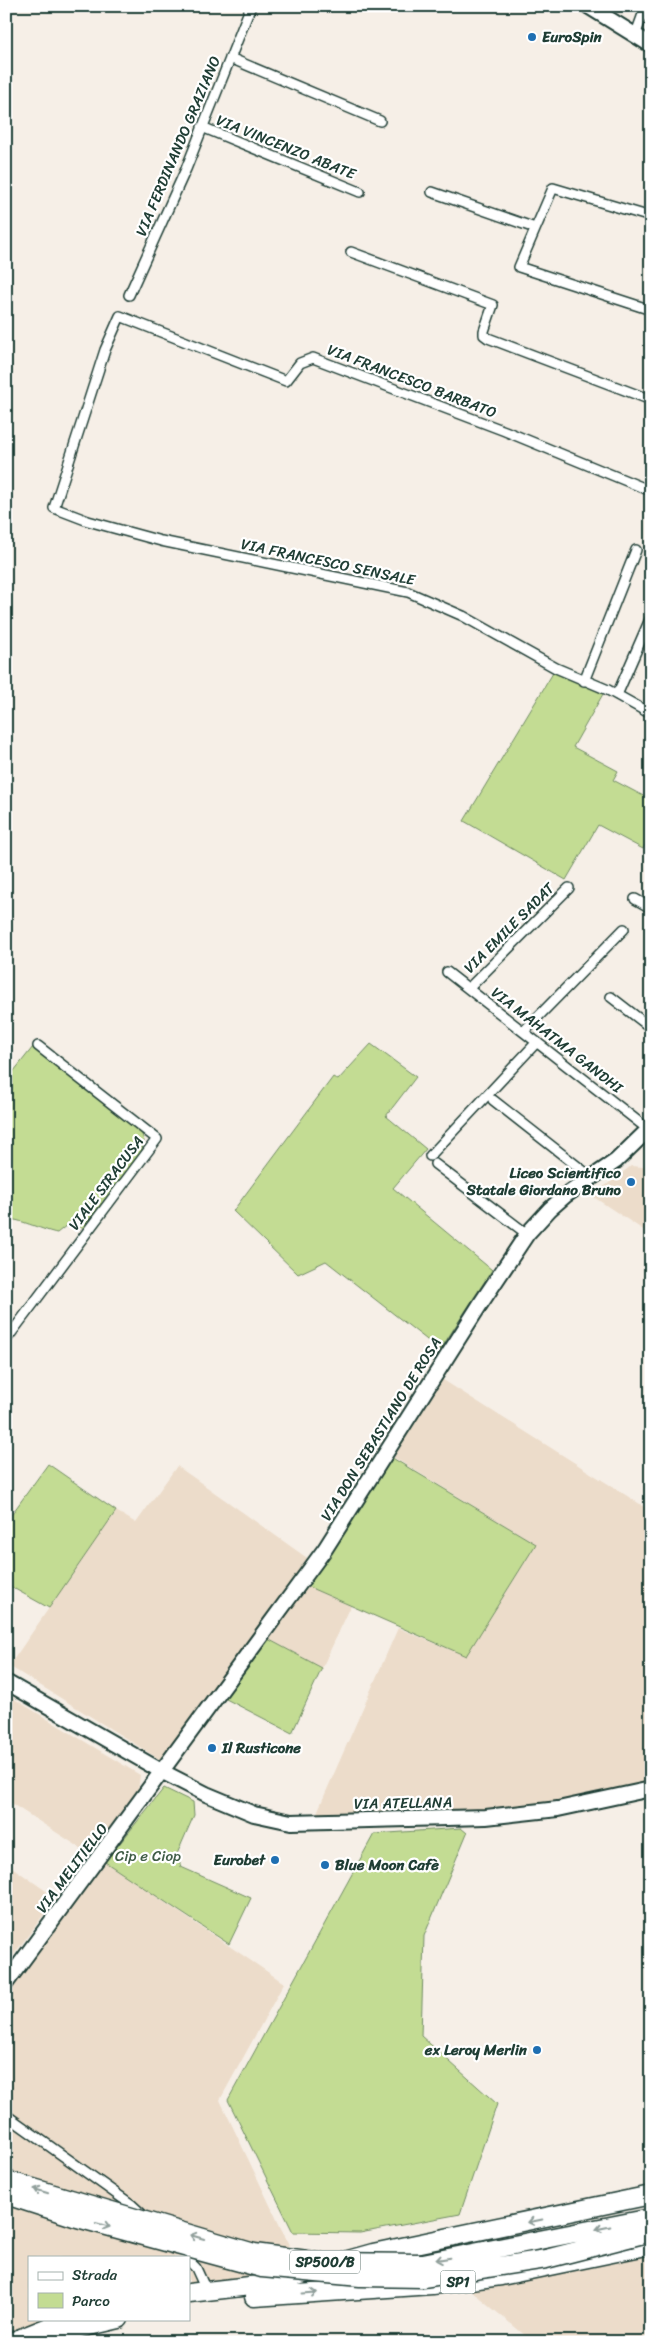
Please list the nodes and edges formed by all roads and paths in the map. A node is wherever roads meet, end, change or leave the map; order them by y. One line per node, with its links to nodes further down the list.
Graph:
1 (251, 6): 6 (street, VIA FERDINANDO GRAZIANO)
2 (646, 6): 4 (street)
3 (596, 9): 4 (street)
4 (635, 36): 5 (street)
5 (651, 45)
6 (230, 58): 7 (street); 8 (street, VIA FERDINANDO GRAZIANO)
7 (380, 120)
8 (202, 127): 9 (street, VIA VINCENZO ABATE); 14 (street, VIA FERDINANDO GRAZIANO)
9 (360, 192)
10 (432, 192): 12 (street)
11 (651, 216): 12 (street)
12 (535, 228): 15 (street)
13 (352, 252): 16 (street)
14 (129, 295)
15 (651, 310)
16 (651, 400)
17 (651, 491): 18 (street, VIA FRANCESCO BARBATO)
18 (58, 492): 21 (street, VIA FRANCESCO SENSALE)
19 (636, 550): 21 (street)
20 (651, 617): 22 (street)
21 (584, 680): 22 (street, VIA FRANCESCO SENSALE)
22 (617, 695): 23 (street, VIA FRANCESCO SENSALE)
23 (651, 714)
24 (569, 888): 29 (street, VIA EMILE SADAT)
25 (634, 900): 26 (street)
26 (651, 908)
27 (624, 929): 32 (street)
28 (447, 972): 29 (street, VIA MAHATMA GANDHI)
29 (469, 988): 32 (street, VIA MAHATMA GANDHI)
30 (611, 997): 31 (street)
31 (651, 1028)
32 (524, 1031): 33 (street, VIA MAHATMA GANDHI)
33 (537, 1042): 36 (street, VIA MAHATMA GANDHI); 38 (street)
34 (38, 1046): 39 (street, VIALE SIRACUSA)
35 (494, 1100): 37 (street)
36 (650, 1128): 37 (street, VIA DON SEBASTIANO DE ROSA)
37 (591, 1177): 38 (street, VIA DON SEBASTIANO DE ROSA)
38 (527, 1234): 41 (street, VIA DON SEBASTIANO DE ROSA)
39 (6, 1340)
40 (6, 1682): 41 (street, VIA ATELLANA)
41 (163, 1772): 42 (street, VIA ATELLANA); 43 (street, VIA MELITIELLO)
42 (651, 1789)
43 (6, 1983)
44 (6, 2115): 51 (street)
45 (6, 2180): 48 (highway, SP500/B, one-way to 45, bridge)
46 (6, 2195): 49 (highway, SP500/B, one-way to 49, bridge)
47 (651, 2195): 53 (highway, one-way to 53)
48 (651, 2218)
49 (651, 2232)
50 (651, 2245): 55 (highway, SP1, one-way to 50)
51 (184, 2256)
52 (190, 2261): 53 (street)
53 (207, 2292): 54 (highway)
54 (190, 2293)
55 (190, 2305)
56 (66, 2320): 58 (highway)
57 (115, 2320): 59 (highway)
58 (11, 2342)
59 (46, 2342)

